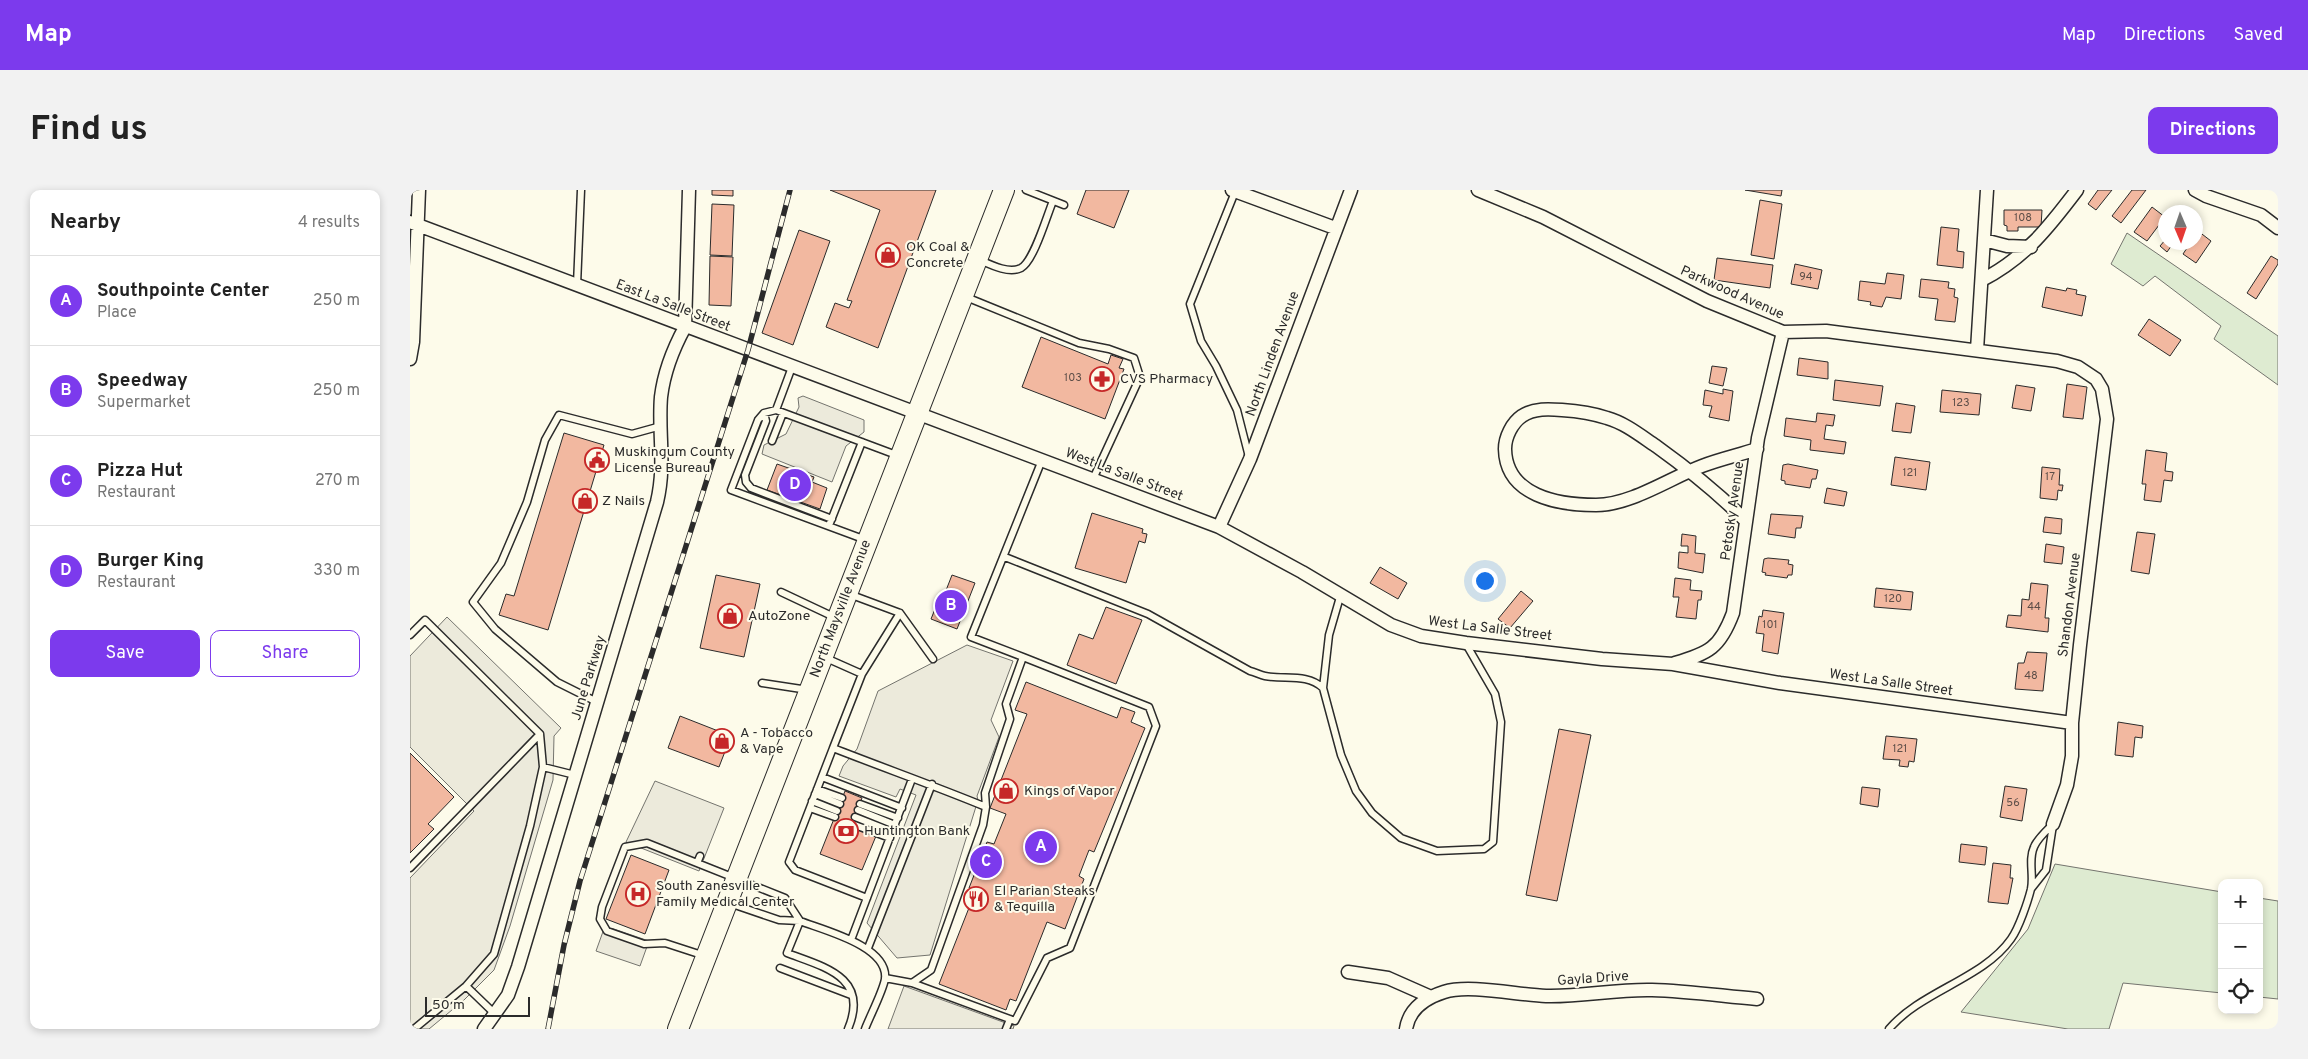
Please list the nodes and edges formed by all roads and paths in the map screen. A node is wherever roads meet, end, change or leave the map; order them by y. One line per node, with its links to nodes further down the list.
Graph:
1 (419, 190): 14 (street)
2 (581, 190): 21 (lane)
3 (689, 190): 23 (street)
4 (1004, 190): 19 (main road, North Maysville Avenue)
5 (1026, 190): 12 (lane)
6 (1351, 190): 15 (street, North Linden Avenue)
7 (1478, 190): 24 (street, Parkwood Avenue)
8 (1987, 190): 17 (street)
9 (2077, 190): 18 (street)
10 (2194, 190): 16 (street)
11 (1233, 191): 15 (street); 37 (lane)
12 (1053, 201): 13 (lane); 19 (lane)
13 (1064, 205)
14 (414, 224): 21 (street, East La Salle Street); 26 (street)
15 (1335, 228): 37 (street, North Linden Avenue)
16 (2278, 228)
17 (1984, 240): 18 (street); 20 (street)
18 (2031, 247): 20 (street)
19 (977, 258): 22 (main road, North Maysville Avenue)
20 (1982, 280): 25 (street)
21 (577, 285): 23 (street, East La Salle Street)
22 (963, 296): 31 (main road, North Maysville Avenue); 40 (lane)
23 (685, 327): 27 (street, East La Salle Street); 32 (street, June Parkway)
24 (1783, 332): 25 (street, Parkwood Avenue); 35 (street, Petosky Avenue)
25 (1977, 350): 28 (street, Parkwood Avenue)
26 (410, 359)
27 (792, 367): 29 (lane); 31 (street, East La Salle Street)
28 (2102, 389): 63 (street, Shandon Avenue)
29 (779, 412): 30 (lane); 33 (lane); 34 (lane)
30 (764, 413): 41 (lane); 43 (lane)
31 (917, 414): 36 (main road, North Maysville Avenue); 38 (street, West La Salle Street)
32 (662, 425): 62 (street, June Parkway); 62 (lane)
33 (772, 441)
34 (862, 442): 36 (lane); 41 (lane)
35 (1757, 449): 39 (street); 42 (street, Petosky Avenue)
36 (900, 457): 45 (main road, North Maysville Avenue)
37 (1250, 459): 44 (street, North Linden Avenue)
38 (1042, 460): 40 (street, West La Salle Street); 46 (lane)
39 (1690, 472): 39 (street); 42 (street)
40 (1093, 479): 44 (street, West La Salle Street)
41 (832, 519): 43 (lane)
42 (1746, 521): 57 (street, Petosky Avenue)
43 (829, 527): 45 (lane)
44 (1219, 527): 49 (street, West La Salle Street)
45 (868, 541): 48 (main road, North Maysville Avenue)
46 (1004, 556): 55 (lane); 60 (lane)
47 (781, 592): 51 (lane)
48 (847, 593): 50 (lane); 51 (main road, North Maysville Avenue)
49 (1340, 597): 53 (street, West La Salle Street); 60 (lane)
50 (900, 613): 56 (lane); 58 (lane)
51 (837, 618): 54 (main road, North Maysville Avenue)
52 (410, 634): 64 (lane)
53 (1466, 643): 57 (street, West La Salle Street); 60 (lane)
54 (822, 657): 58 (lane); 61 (main road, North Maysville Avenue)
55 (1023, 657): 73 (lane); 98 (lane)
56 (933, 659)
57 (1673, 664): 63 (street, West La Salle Street)
58 (862, 674): 65 (lane)
59 (762, 682): 61 (lane)
60 (1323, 688)
61 (809, 691): 81 (main road, North Maysville Avenue)
62 (597, 702): 67 (street, June Parkway)
63 (2072, 723): 76 (street, Shandon Avenue)
64 (540, 734): 66 (lane); 80 (lane)
65 (833, 748): 68 (lane); 69 (lane)
66 (543, 767): 67 (lane); 93 (lane)
67 (575, 775): 97 (street, June Parkway)
68 (822, 777): 71 (lane); 74 (lane)
69 (912, 779): 70 (lane); 74 (lane)
70 (932, 784): 73 (lane); 87 (lane)
71 (814, 798): 71 (lane); 83 (lane)
72 (859, 807): 77 (lane)
73 (986, 807): 92 (lane)
74 (902, 808): 77 (lane)
75 (854, 821): 77 (lane)
76 (2053, 824): 82 (lane); 82 (lane)
77 (894, 828): 83 (lane)
78 (700, 856): 79 (lane)
79 (697, 863): 81 (lane); 88 (lane)
80 (410, 868)
81 (737, 879): 84 (main road, North Maysville Avenue); 85 (lane)
82 (2031, 889): 106 (lane)
83 (867, 898): 86 (lane)
84 (728, 903): 85 (lane); 88 (main road, North Maysville Avenue)
85 (800, 921): 86 (lane); 94 (lane)
86 (851, 940): 87 (lane)
87 (868, 948): 91 (lane)
88 (706, 956): 101 (main road, North Maysville Avenue)
89 (780, 968): 94 (lane)
90 (1348, 972): 95 (street)
91 (885, 978): 92 (lane); 103 (lane)
92 (912, 983): 98 (lane)
93 (466, 986): 97 (lane); 99 (lane)
94 (851, 995): 102 (lane)
95 (1431, 997): 96 (street, Gayla Drive); 105 (street, Gayla Drive)
96 (1757, 999)
97 (496, 1015): 100 (street, June Parkway)
98 (1010, 1019): 104 (lane)
99 (414, 1029)
100 (484, 1029)
101 (678, 1029)
102 (848, 1029)
103 (865, 1029)
104 (1006, 1029)
105 (1406, 1029)
106 (1889, 1029)

